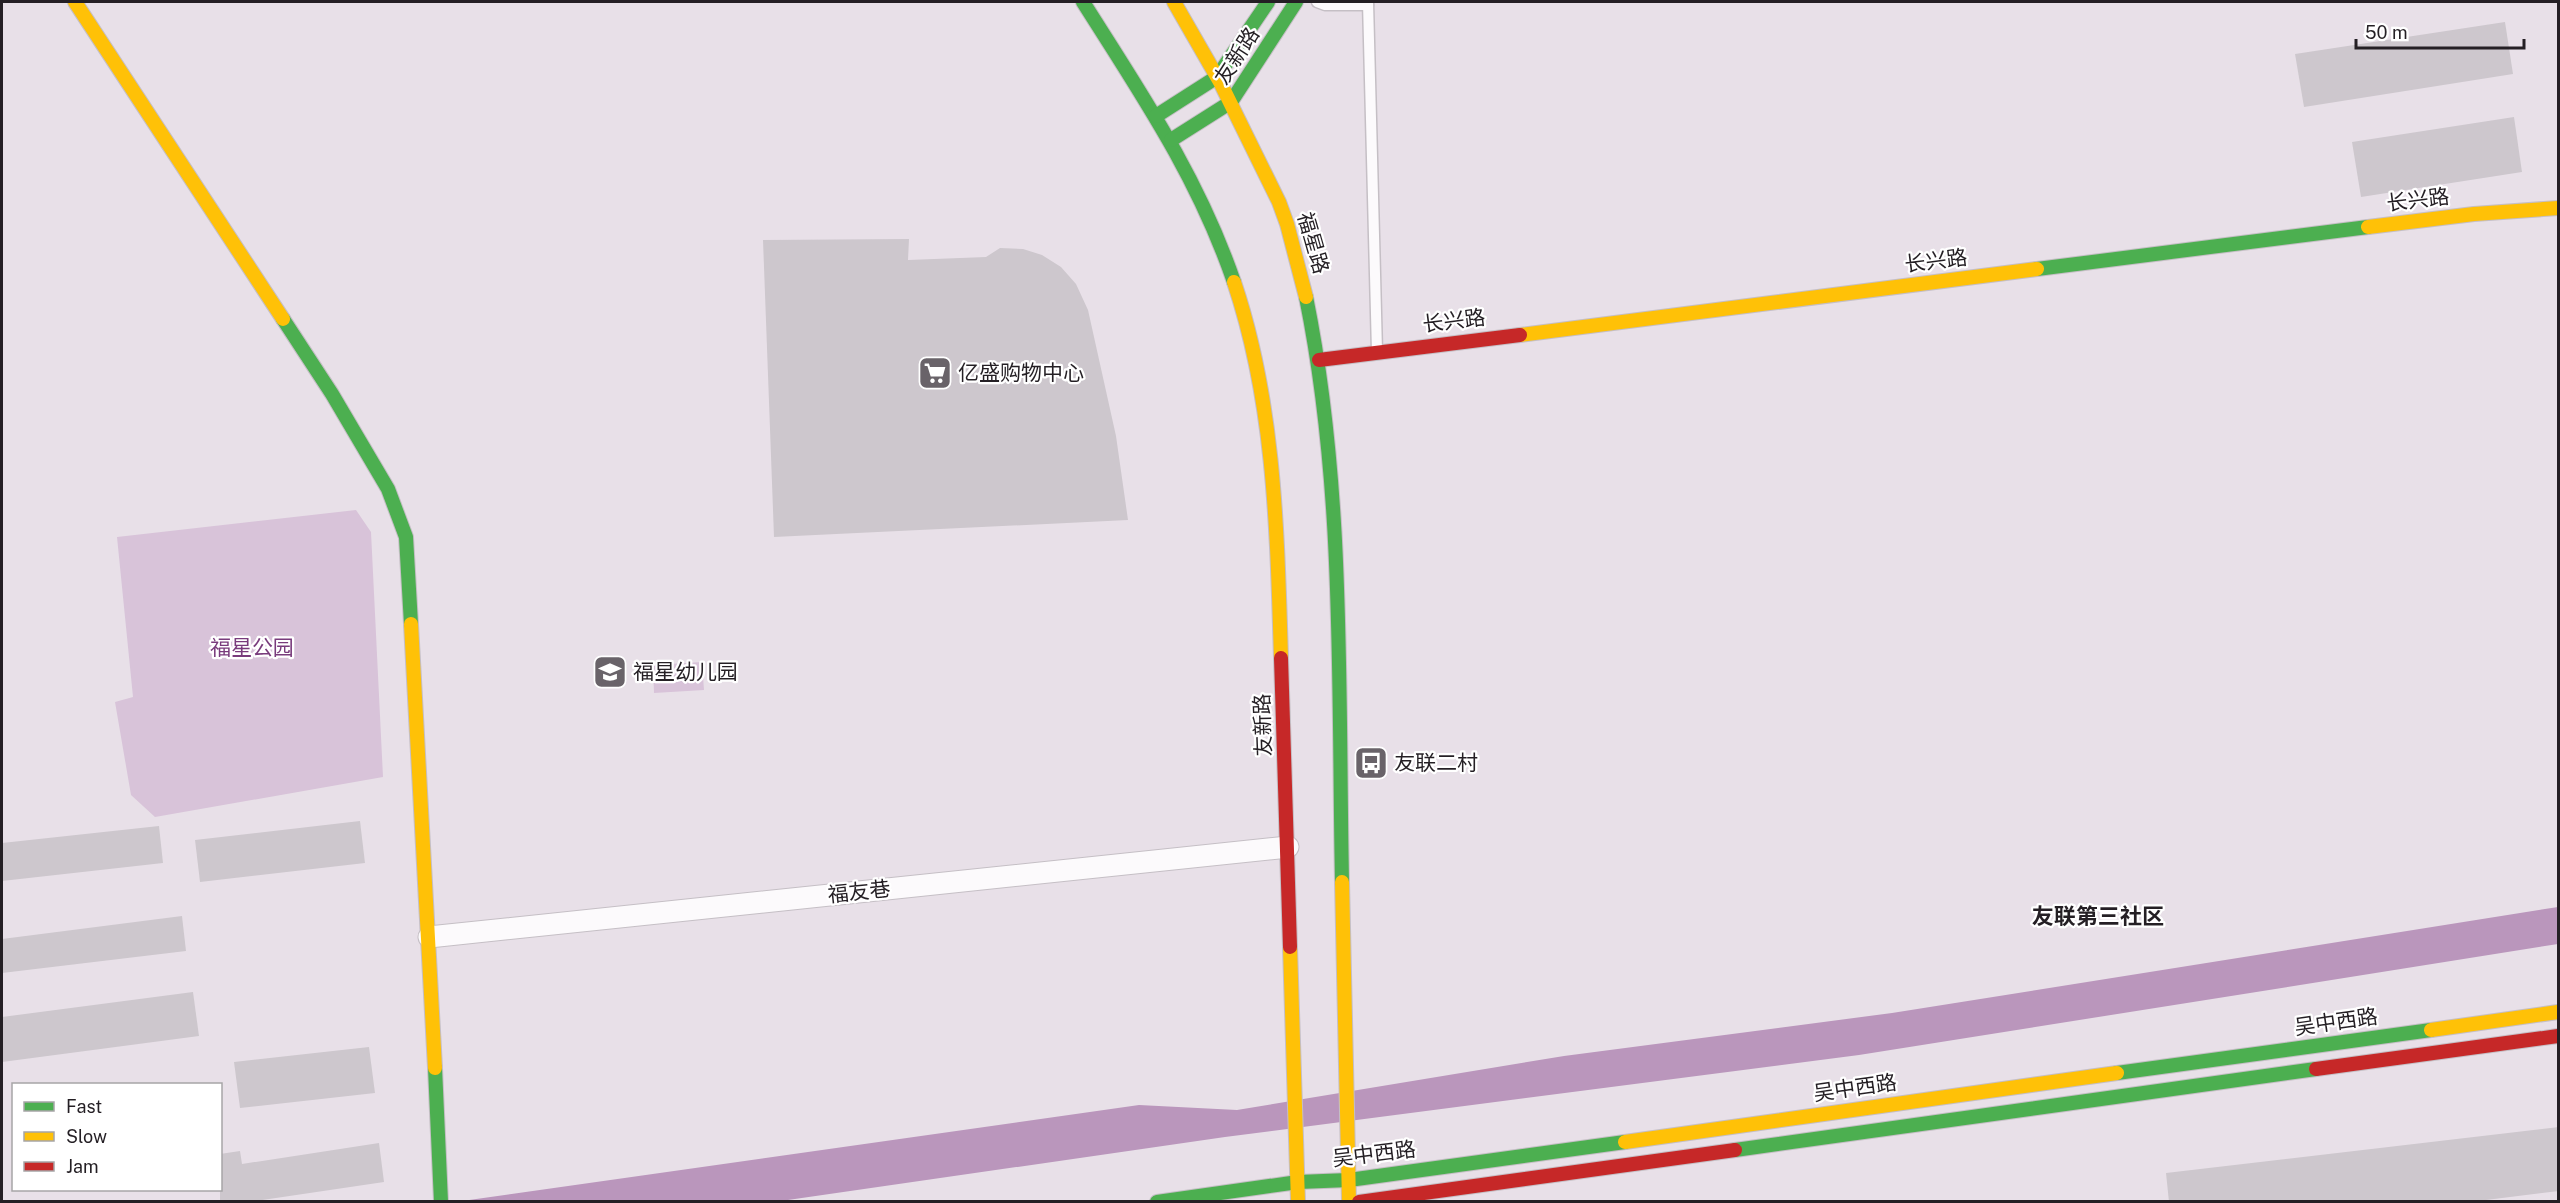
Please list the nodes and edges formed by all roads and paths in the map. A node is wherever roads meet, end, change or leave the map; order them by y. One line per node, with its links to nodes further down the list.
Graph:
1 (75, 2): 16 (main road)
2 (1083, 2): 10 (main road)
3 (1174, 2): 8 (main road, 福星路)
4 (1268, 2): 8 (main road, 友新路)
5 (1296, 2): 9 (main road, 友新路)
6 (1317, 2): 7 (lane)
7 (1368, 3): 13 (lane)
8 (1217, 77): 9 (main road, 福星路); 10 (main road, 友新路)
9 (1231, 102): 11 (main road, 友新路); 14 (main road, 福星路)
10 (1156, 116): 11 (main road)
11 (1171, 140): 15 (main road, 友新路)
12 (2559, 208): 13 (main road, 长兴路)
13 (1377, 352): 14 (main road, 长兴路)
14 (1319, 360): 19 (main road, 福星路)
15 (1288, 847): 16 (street, 福友巷); 20 (main road, 友新路)
16 (429, 937): 21 (main road)
17 (2559, 1012): 19 (main road, 吴中西路)
18 (2559, 1036): 25 (main road)
19 (1349, 1180): 20 (main road, 吴中西路); 24 (main road)
20 (1298, 1182): 22 (main road, 吴中西路); 23 (main road, 友新路)
21 (441, 1202)
22 (1157, 1202)
23 (1298, 1202)
24 (1349, 1202)
25 (1359, 1202)

